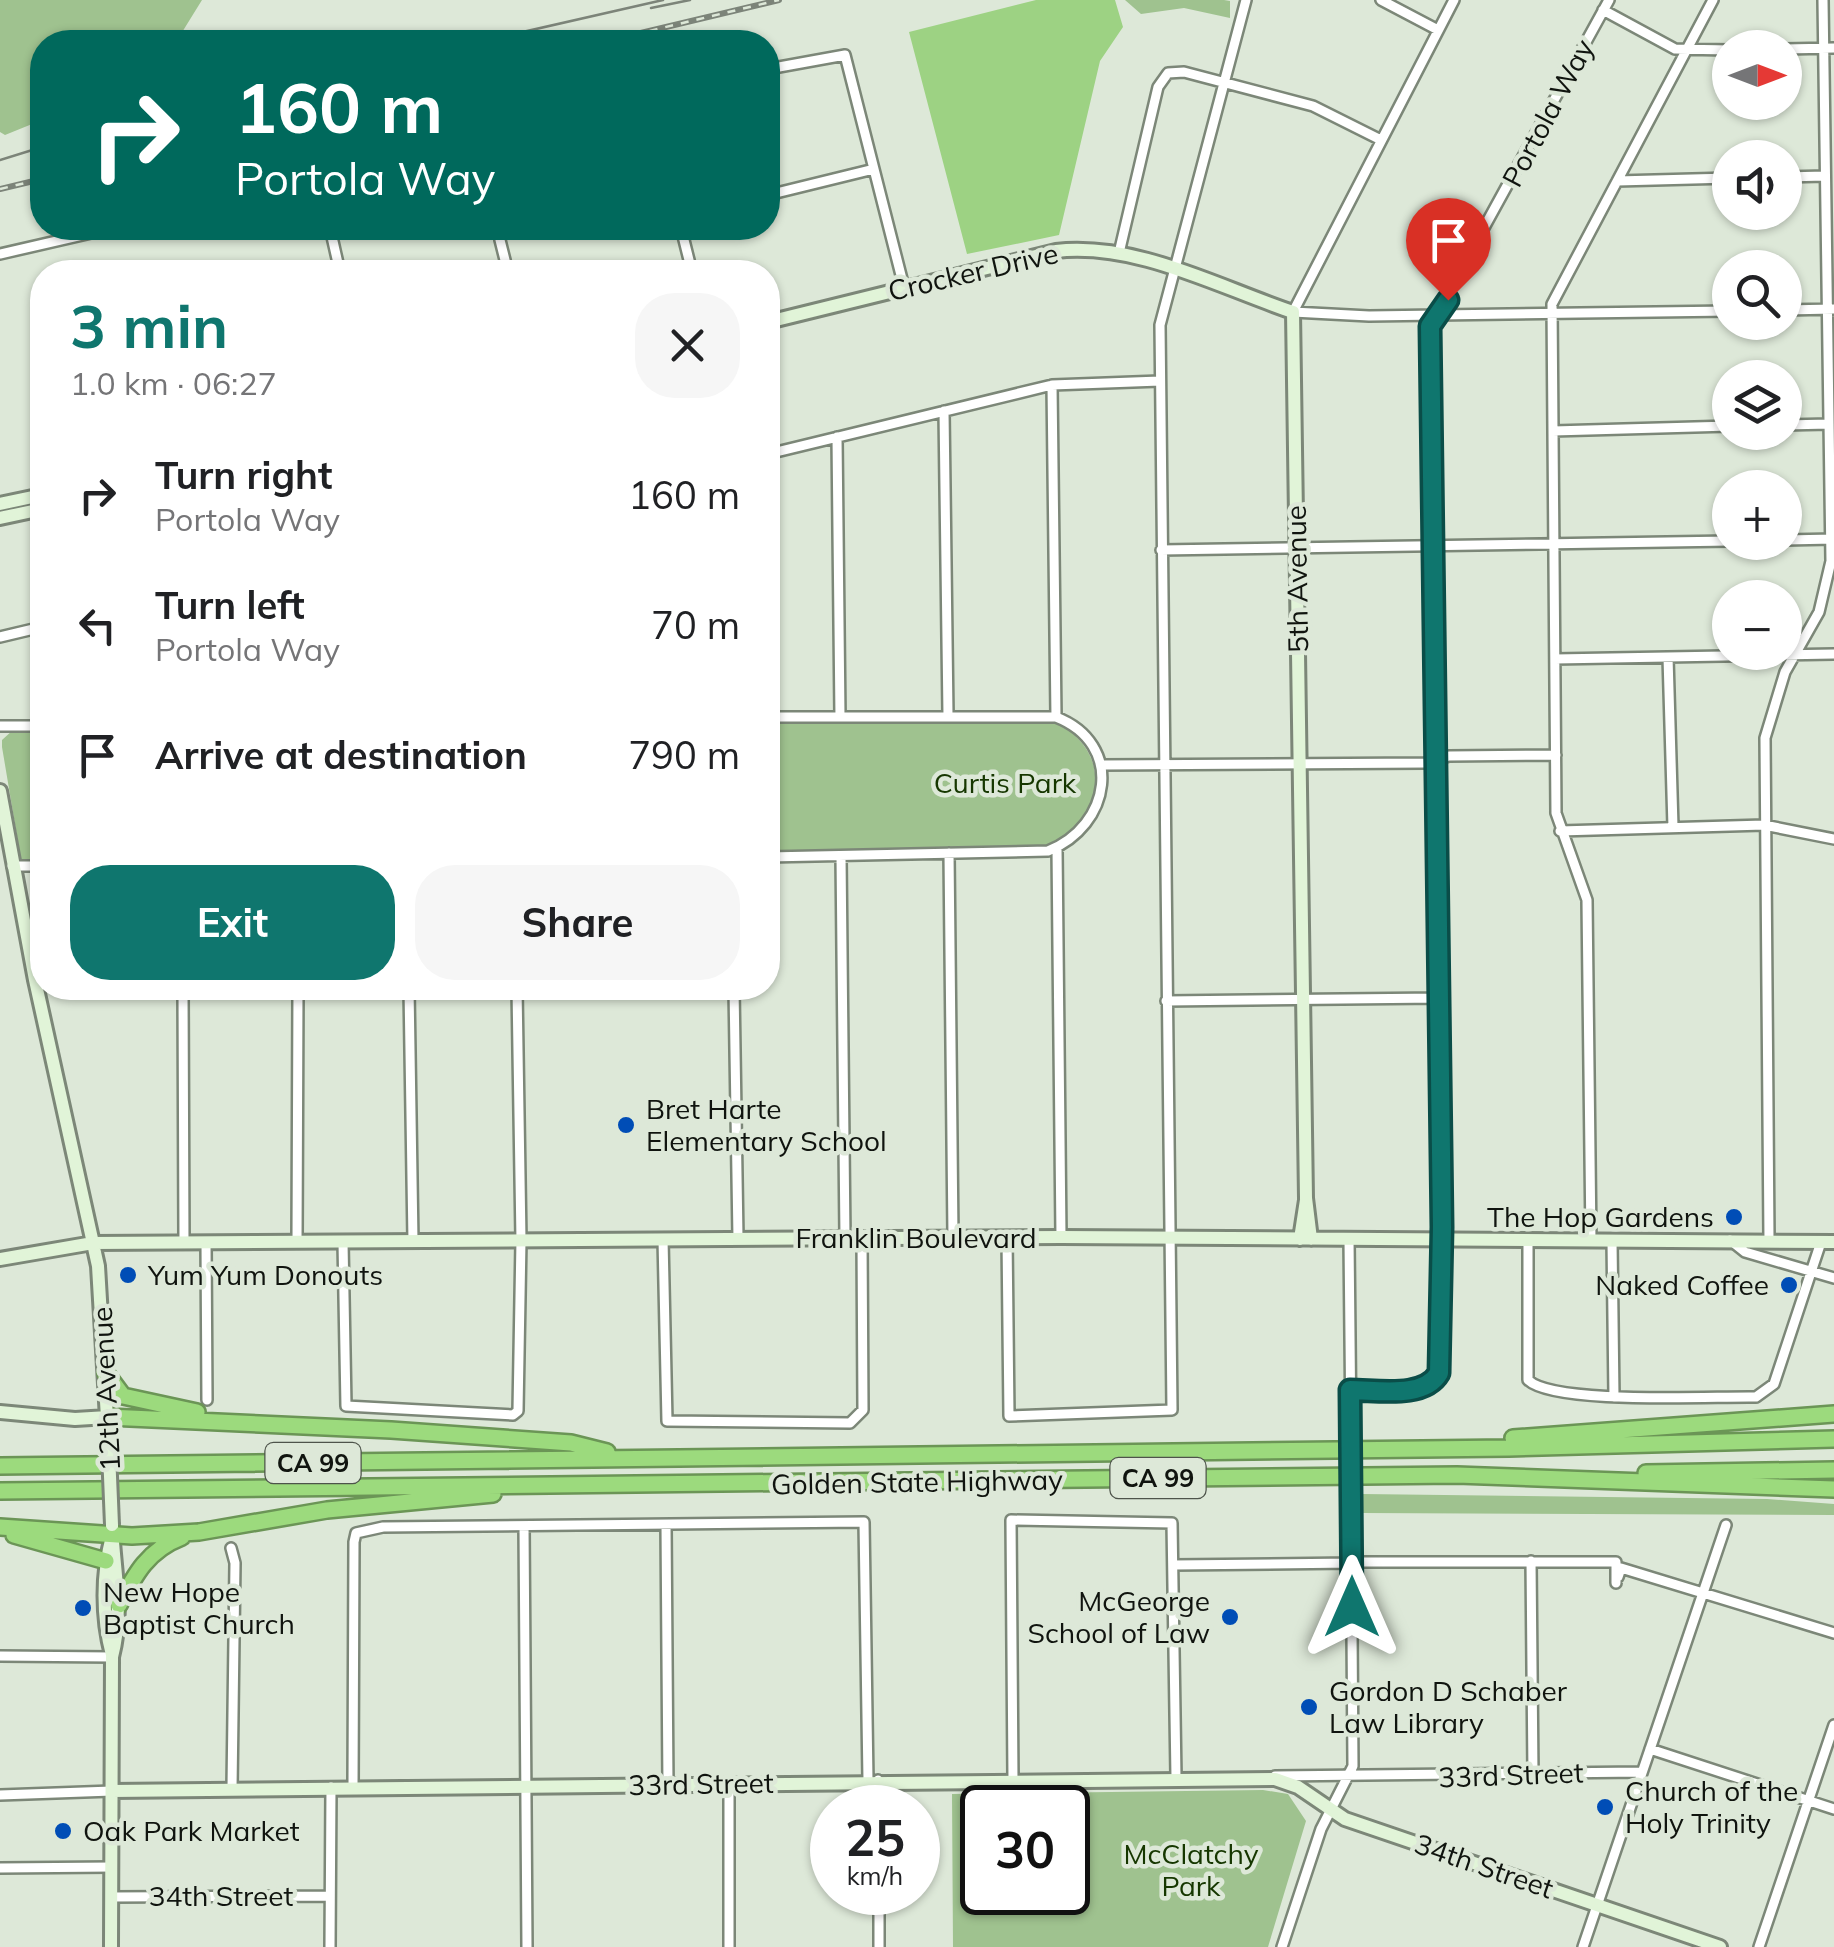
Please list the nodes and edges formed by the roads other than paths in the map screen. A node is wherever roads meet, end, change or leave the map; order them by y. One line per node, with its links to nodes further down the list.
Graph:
1 (1246, 0): 14 (street)
2 (1381, 0): 8 (street)
3 (1454, 0): 8 (street, 5th Avenue)
4 (1608, 0): 7 (street, Portola Way)
5 (1713, 0): 11 (street)
6 (1822, 0): 9 (street)
7 (1603, 10): 11 (street); 33 (street, Portola Way)
8 (1438, 30): 15 (street, 5th Avenue)
9 (1829, 48): 10 (street); 17 (street)
10 (1802, 49)
11 (1686, 50): 12 (street); 20 (street)
12 (1712, 50)
13 (780, 68): 16 (street)
14 (1225, 84): 15 (street); 24 (street); 27 (street)
15 (1378, 140): 32 (street, 5th Avenue)
16 (874, 169): 21 (street); 28 (street)
17 (1825, 176): 18 (street); 29 (street)
18 (1802, 177)
19 (1712, 179): 20 (street)
20 (1617, 182): 34 (street)
21 (780, 192)
22 (61, 240): 25 (street)
23 (500, 240): 26 (street)
24 (1119, 253): 27 (main road, Crocker Drive); 28 (main road, Crocker Drive)
25 (0, 254)
26 (505, 260)
27 (1172, 270): 32 (main road, Crocker Drive); 36 (street)
28 (904, 287): 35 (main road, Crocker Drive)
29 (1831, 309): 30 (street); 39 (street)
30 (1802, 310)
31 (1712, 311): 34 (street)
32 (1293, 312): 33 (street); 54 (main road, 5th Avenue)
33 (1438, 315): 34 (street); 53 (street, Portola Way)
34 (1552, 315): 42 (street)
35 (780, 319)
36 (1160, 381): 37 (street); 55 (street)
37 (1052, 385): 38 (street); 67 (street)
38 (944, 411): 43 (street); 65 (street)
39 (1830, 424): 40 (street); 49 (street)
40 (1802, 425)
41 (1712, 426): 42 (street)
42 (1553, 430): 52 (street)
43 (837, 437): 44 (street); 66 (street)
44 (780, 451)
45 (30, 498): 46 (main road)
46 (0, 504)
47 (30, 512): 48 (main road)
48 (0, 518)
49 (1833, 539): 50 (street); 58 (street)
50 (1802, 540)
51 (1712, 542): 52 (street)
52 (1554, 546): 53 (street); 63 (street)
53 (1434, 547): 54 (street); 72 (street, Portola Way)
54 (1296, 548): 55 (street); 73 (main road, 5th Avenue)
55 (1161, 550): 75 (street)
56 (30, 630): 57 (street)
57 (0, 638)
58 (1802, 638)
59 (1802, 654): 60 (street)
60 (1834, 654)
61 (1712, 656): 62 (street)
62 (1668, 657): 63 (street); 78 (street)
63 (1555, 659): 71 (street)
64 (1787, 670): 77 (street)
65 (948, 715): 66 (street); 67 (street)
66 (840, 716): 68 (street)
67 (1056, 717): 74 (street)
68 (780, 718)
69 (0, 726): 70 (street)
70 (30, 726)
71 (1556, 754): 72 (street); 79 (street)
72 (1436, 760): 73 (street); 89 (street, Portola Way)
73 (1300, 762): 75 (street); 88 (main road, 5th Avenue)
74 (1103, 764): 75 (street); 81 (street)
75 (1164, 764): 96 (street)
76 (0, 791): 85 (main road, 12th Avenue)
77 (1764, 824): 78 (street); 80 (street); 113 (street)
78 (1673, 827): 79 (street)
79 (1560, 831): 111 (street)
80 (1834, 839)
81 (1057, 848): 82 (street); 98 (street)
82 (949, 853): 83 (street); 103 (street)
83 (841, 856): 84 (street); 101 (street)
84 (780, 857)
85 (12, 866): 86 (street); 87 (main road, 12th Avenue)
86 (30, 866)
87 (30, 942)
88 (1304, 998): 89 (street); 96 (street); 107 (main road, 5th Avenue)
89 (1439, 998): 105 (street, Portola Way)
90 (43, 1000): 120 (main road, 12th Avenue)
91 (183, 1000): 115 (street)
92 (298, 1000): 117 (street)
93 (410, 1000): 114 (street)
94 (517, 1000): 110 (street)
95 (734, 1000): 100 (street)
96 (1166, 1001): 104 (street)
97 (1007, 1237): 98 (main road, Franklin Boulevard); 103 (main road, Franklin Boulevard); 104 (street)
98 (1062, 1237): 104 (main road, Franklin Boulevard)
99 (663, 1238): 100 (main road, Franklin Boulevard); 102 (street); 110 (main road, Franklin Boulevard)
100 (738, 1238): 101 (main road, Franklin Boulevard)
101 (845, 1238): 102 (main road, Franklin Boulevard)
102 (862, 1238): 103 (main road, Franklin Boulevard)
103 (953, 1238)
104 (1170, 1238): 107 (main road, Franklin Boulevard)
105 (1441, 1238): 106 (main road, Franklin Boulevard); 108 (main road, Franklin Boulevard); 125 (street, Portola Way)
106 (1528, 1238): 111 (main road, Franklin Boulevard); 126 (street)
107 (1306, 1239): 108 (main road, Franklin Boulevard)
108 (1349, 1239): 125 (street)
109 (1729, 1239): 112 (main road, Franklin Boulevard); 113 (main road, Franklin Boulevard); 122 (street)
110 (521, 1240): 114 (main road, Franklin Boulevard); 118 (street)
111 (1591, 1240): 112 (main road, Franklin Boulevard)
112 (1612, 1240): 126 (street)
113 (1769, 1240): 119 (main road, Franklin Boulevard)
114 (413, 1241): 118 (main road, Franklin Boulevard)
115 (184, 1242): 116 (main road, Franklin Boulevard); 120 (main road, Franklin Boulevard)
116 (206, 1242): 117 (main road, Franklin Boulevard); 127 (street)
117 (297, 1242): 118 (main road, Franklin Boulevard)
118 (343, 1242)
119 (1828, 1242): 122 (street)
120 (93, 1243): 121 (main road, Franklin Boulevard); 124 (main road, 12th Avenue)
121 (0, 1259)
122 (1810, 1274): 123 (street); 126 (street)
123 (1834, 1278)
124 (106, 1372): 130 (highway); 131 (main road, 12th Avenue)
125 (1350, 1390): 149 (street, bridge)
126 (1614, 1397)
127 (207, 1400)
128 (0, 1412): 131 (main road)
129 (1834, 1414): 133 (highway)
130 (220, 1420): 131 (highway); 134 (highway)
131 (108, 1425): 145 (main road, 12th Avenue, bridge)
132 (1834, 1439): 133 (highway, Golden State Highway / CA 99)
133 (1389, 1449): 134 (highway, Golden State Highway / CA 99)
134 (626, 1457): 135 (highway, Golden State Highway / CA 99)
135 (0, 1466)
136 (1834, 1470): 137 (highway)
137 (1457, 1475): 138 (highway, Golden State Highway / CA 99); 139 (highway, Golden State Highway)
138 (589, 1484): 140 (highway, Golden State Highway / CA 99); 146 (highway)
139 (1834, 1489)
140 (0, 1491)
141 (666, 1525): 142 (street); 165 (street); 168 (street)
142 (524, 1526): 167 (street); 171 (street)
143 (1726, 1526): 152 (street)
144 (0, 1530): 145 (highway); 148 (highway)
145 (112, 1530): 146 (highway); 148 (main road, 12th Avenue); 153 (main road, 12th Avenue)
146 (199, 1532): 153 (highway)
147 (231, 1548): 172 (street)
148 (106, 1561): 156 (main road, 12th Avenue)
149 (1352, 1562): 150 (street); 151 (street); 161 (street)
150 (1531, 1562): 152 (street); 160 (street)
151 (1174, 1565): 162 (street); 164 (street)
152 (1703, 1594): 154 (street); 158 (street)
153 (118, 1605): 156 (main road, 12th Avenue)
154 (1834, 1632)
155 (0, 1656): 156 (street)
156 (112, 1657): 173 (main road, 12th Avenue)
157 (1834, 1725): 175 (street)
158 (1650, 1749): 159 (street); 175 (street)
159 (1642, 1772): 160 (street, 33rd Street); 182 (street)
160 (1533, 1775): 161 (street, 33rd Street)
161 (1350, 1776): 163 (street, 33rd Street); 177 (street)
162 (1176, 1777): 163 (main road, 33rd Street); 164 (main road, 33rd Street)
163 (1255, 1777): 177 (main road, 34th Street)
164 (1013, 1779): 165 (main road, 33rd Street)
165 (873, 1780): 166 (main road, 33rd Street); 169 (street)
166 (729, 1784): 168 (main road, 33rd Street); 187 (street)
167 (526, 1785): 168 (main road, 33rd Street); 171 (main road, 33rd Street); 186 (street)
168 (668, 1785)
169 (874, 1785)
170 (331, 1787): 171 (main road, 33rd Street); 172 (main road, 33rd Street); 180 (street)
171 (353, 1787)
172 (232, 1788): 173 (main road, 33rd Street)
173 (112, 1791): 174 (street, 33rd Street); 178 (main road, 12th Avenue)
174 (0, 1795)
175 (1808, 1801): 176 (street); 192 (street)
176 (1834, 1810)
177 (1332, 1812): 182 (main road, 34th Street); 189 (street)
178 (112, 1867): 179 (street, 34th Street); 181 (main road, 12th Avenue)
179 (0, 1868)
180 (330, 1896): 181 (street, 34th Street); 185 (street)
181 (112, 1897): 184 (main road, 12th Avenue)
182 (1597, 1904): 190 (street); 191 (main road, 34th Street)
183 (879, 1915): 188 (street)
184 (111, 1947)
185 (330, 1947)
186 (527, 1947)
187 (729, 1947)
188 (879, 1947)
189 (1282, 1947)
190 (1583, 1947)
191 (1720, 1947)
192 (1758, 1947)

